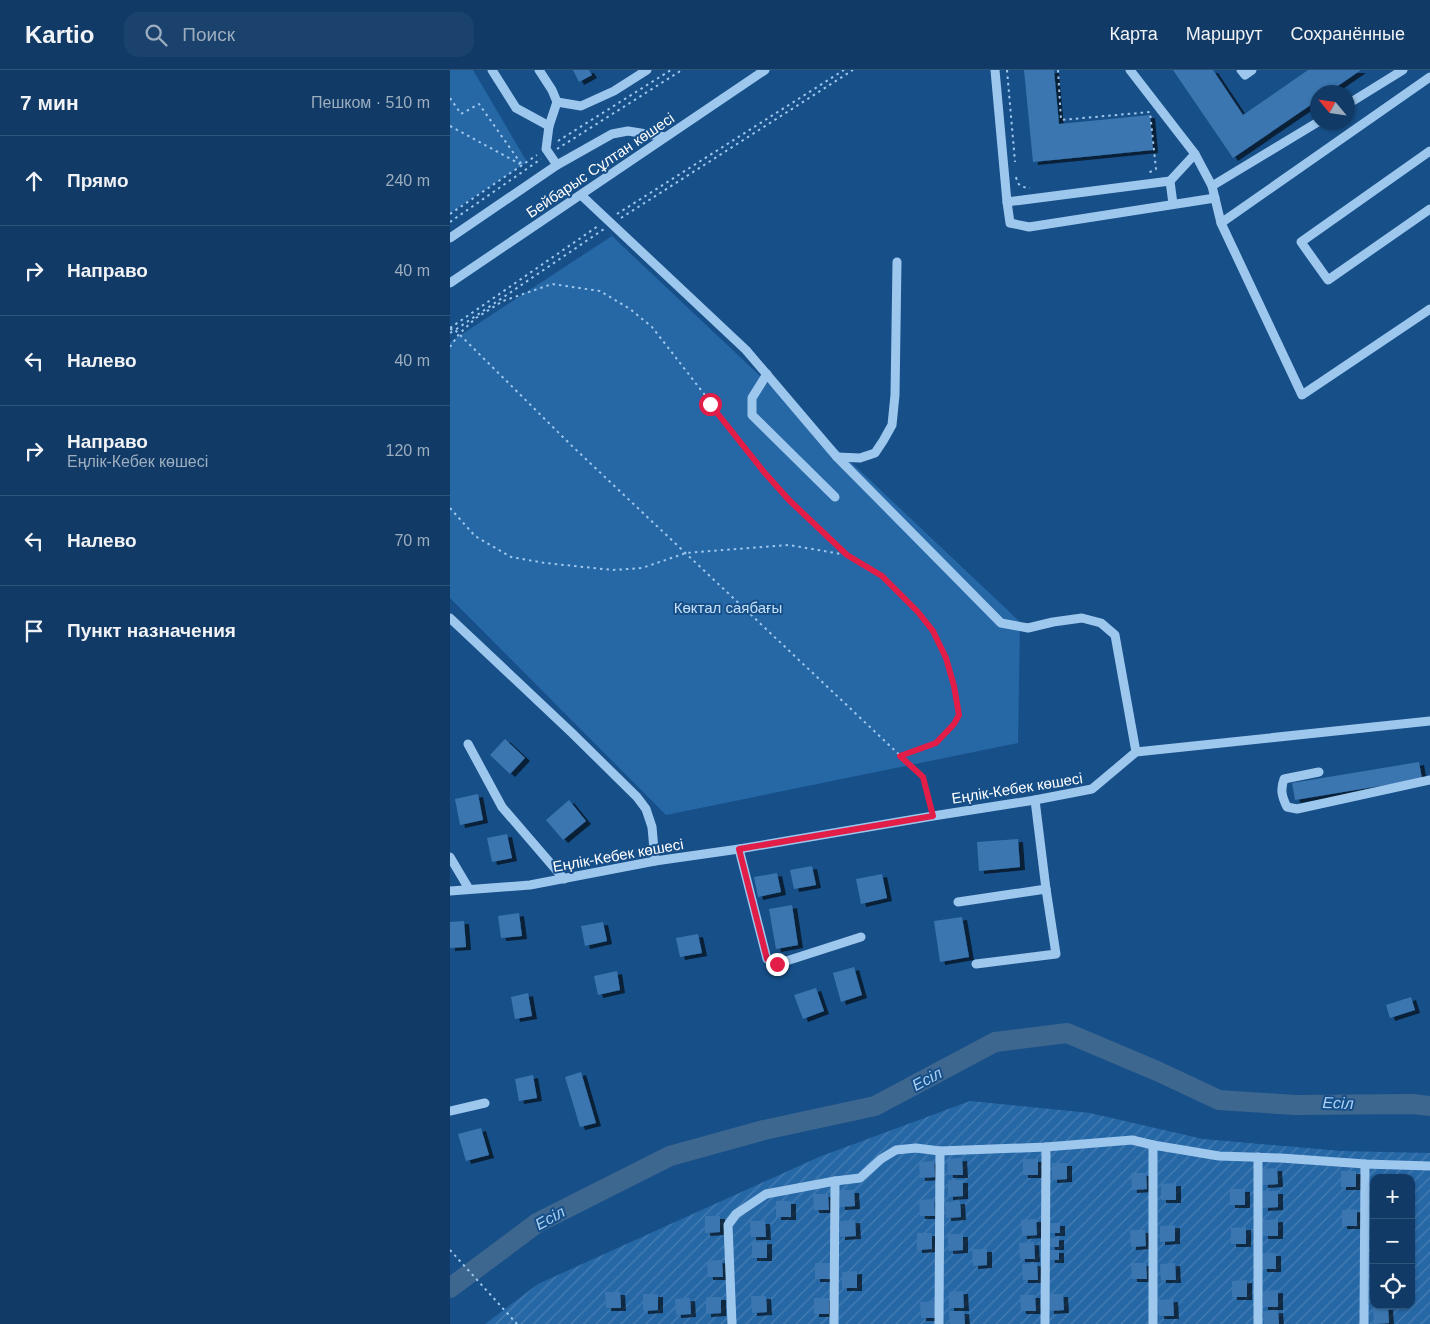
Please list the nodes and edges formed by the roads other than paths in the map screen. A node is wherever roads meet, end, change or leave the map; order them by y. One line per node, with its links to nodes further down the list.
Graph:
1 (492, 70): 13 (street)
2 (539, 70): 12 (street)
3 (647, 70): 12 (street)
4 (765, 70): 15 (street, Бейбарыс Сұлтан көшесі)
5 (995, 70): 23 (street)
6 (1130, 70): 17 (street)
7 (1241, 70): 8 (street)
8 (1252, 70)
9 (1403, 70): 11 (street)
10 (1430, 78): 26 (street)
11 (1355, 100)
12 (557, 102): 13 (street)
13 (549, 126): 18 (street)
14 (1310, 127): 20 (street)
15 (665, 137): 18 (street); 21 (street, Бейбарыс Сұлтан көшесі)
16 (1430, 150): 25 (street)
17 (1195, 154): 19 (street); 20 (street)
18 (557, 165): 27 (street)
19 (1170, 181): 23 (street); 24 (street)
20 (1212, 186): 22 (street)
21 (581, 195): 29 (street, Бейбарыс Сұлтан көшесі); 31 (street)
22 (1215, 198): 24 (street); 26 (street)
23 (1007, 202): 24 (street)
24 (1174, 204)
25 (1430, 209)
26 (1221, 223): 30 (street)
27 (450, 238)
28 (897, 262): 32 (street)
29 (450, 283)
30 (1430, 309)
31 (767, 374): 32 (street); 33 (street)
32 (837, 457): 37 (street)
33 (835, 497)
34 (450, 618): 43 (street)
35 (1430, 721): 37 (street)
36 (468, 744): 44 (street)
37 (1136, 752): 40 (street, Еңлік-Кебек көшесі)
38 (1319, 772): 39 (street)
39 (1430, 780)
40 (1035, 800): 41 (street, Еңлік-Кебек көшесі); 46 (street)
41 (739, 849): 43 (street, Еңлік-Кебек көшесі); 49 (street)
42 (450, 857): 45 (street)
43 (655, 861): 44 (street, Еңлік-Кебек көшесі)
44 (564, 879): 45 (street, Еңлік-Кебек көшесі)
45 (469, 889): 47 (street, Еңлік-Кебек көшесі)
46 (1046, 889): 48 (street); 50 (street)
47 (450, 891)
48 (958, 902)
49 (861, 937)
50 (976, 964)
51 (485, 1103): 52 (street)
52 (450, 1111)
53 (1153, 1145): 54 (street); 56 (street); 64 (street)
54 (1046, 1147): 55 (street); 63 (street)
55 (940, 1151): 59 (street); 62 (street)
56 (1258, 1157): 57 (street); 65 (street)
57 (1365, 1164): 58 (street); 66 (street)
58 (1430, 1166)
59 (835, 1182): 60 (street); 61 (street)
60 (732, 1324)
61 (834, 1324)
62 (939, 1324)
63 (1045, 1324)
64 (1153, 1324)
65 (1258, 1324)
66 (1364, 1324)

